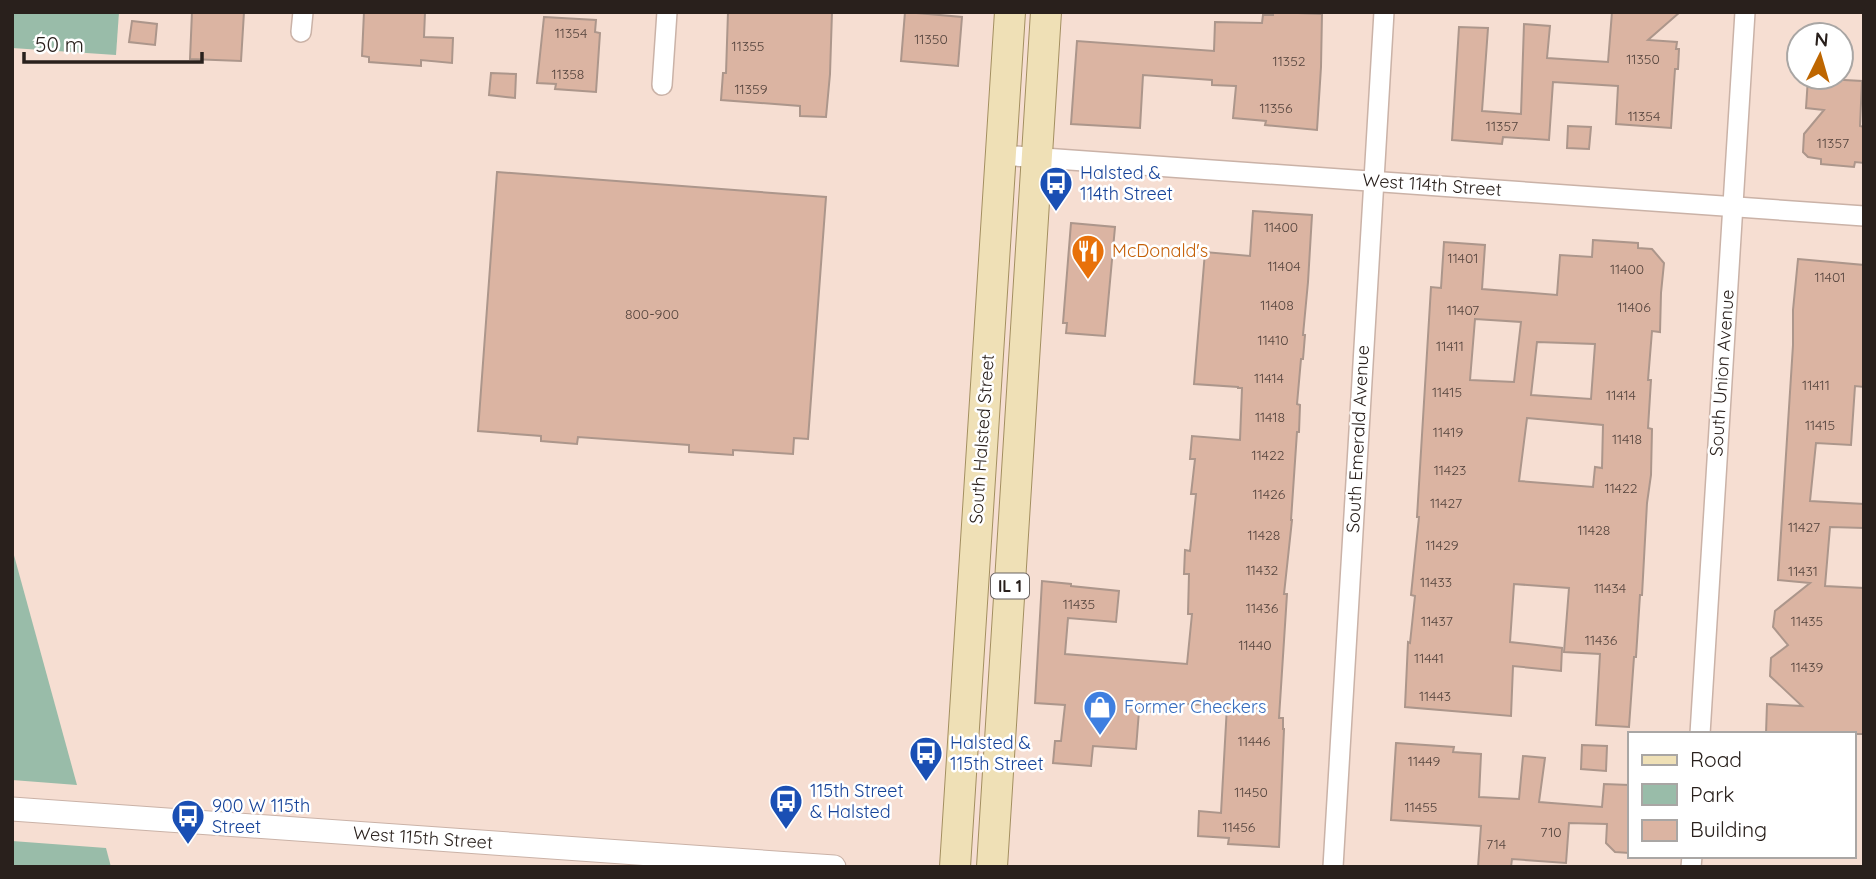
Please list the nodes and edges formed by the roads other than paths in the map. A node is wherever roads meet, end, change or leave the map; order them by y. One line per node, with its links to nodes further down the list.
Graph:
1 (667, 12): 6 (street)
2 (1010, 12): 7 (main road, South Halsted Street / IL 1)
3 (1046, 12): 8 (main road, South Halsted Street / IL 1)
4 (1384, 12): 9 (street, South Emerald Avenue)
5 (1745, 12): 10 (street, South Union Avenue)
6 (662, 85)
7 (1000, 155): 8 (street, West 114th Street); 15 (main road, South Halsted Street / IL 1)
8 (1037, 158): 9 (street, West 114th Street); 16 (main road, South Halsted Street / IL 1)
9 (1373, 181): 10 (street, West 114th Street); 17 (street, South Emerald Avenue)
10 (1732, 206): 11 (street, West 114th Street); 12 (street, South Union Avenue)
11 (1864, 216)
12 (1700, 732)
13 (12, 809): 14 (street, West 115th Street)
14 (834, 867)
15 (955, 867)
16 (992, 867)
17 (1333, 867)

